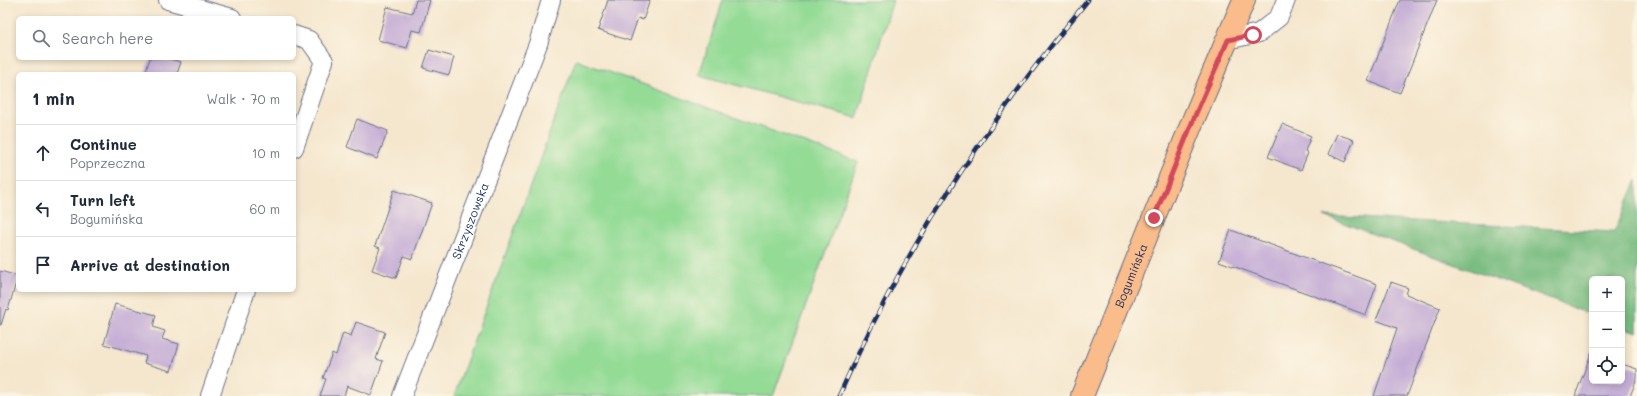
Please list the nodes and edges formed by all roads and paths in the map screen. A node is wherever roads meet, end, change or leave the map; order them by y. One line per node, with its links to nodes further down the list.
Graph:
1 (168, 0): 5 (street)
2 (551, 0): 11 (street, Skrzyszowska)
3 (1244, 0): 7 (main road, Bogumińska)
4 (1286, 0): 7 (street)
5 (225, 16)
6 (296, 36): 8 (street)
7 (1228, 40): 12 (main road, Bogumińska)
8 (296, 142)
9 (245, 292): 10 (street)
10 (210, 396)
11 (402, 396)
12 (1082, 396)

